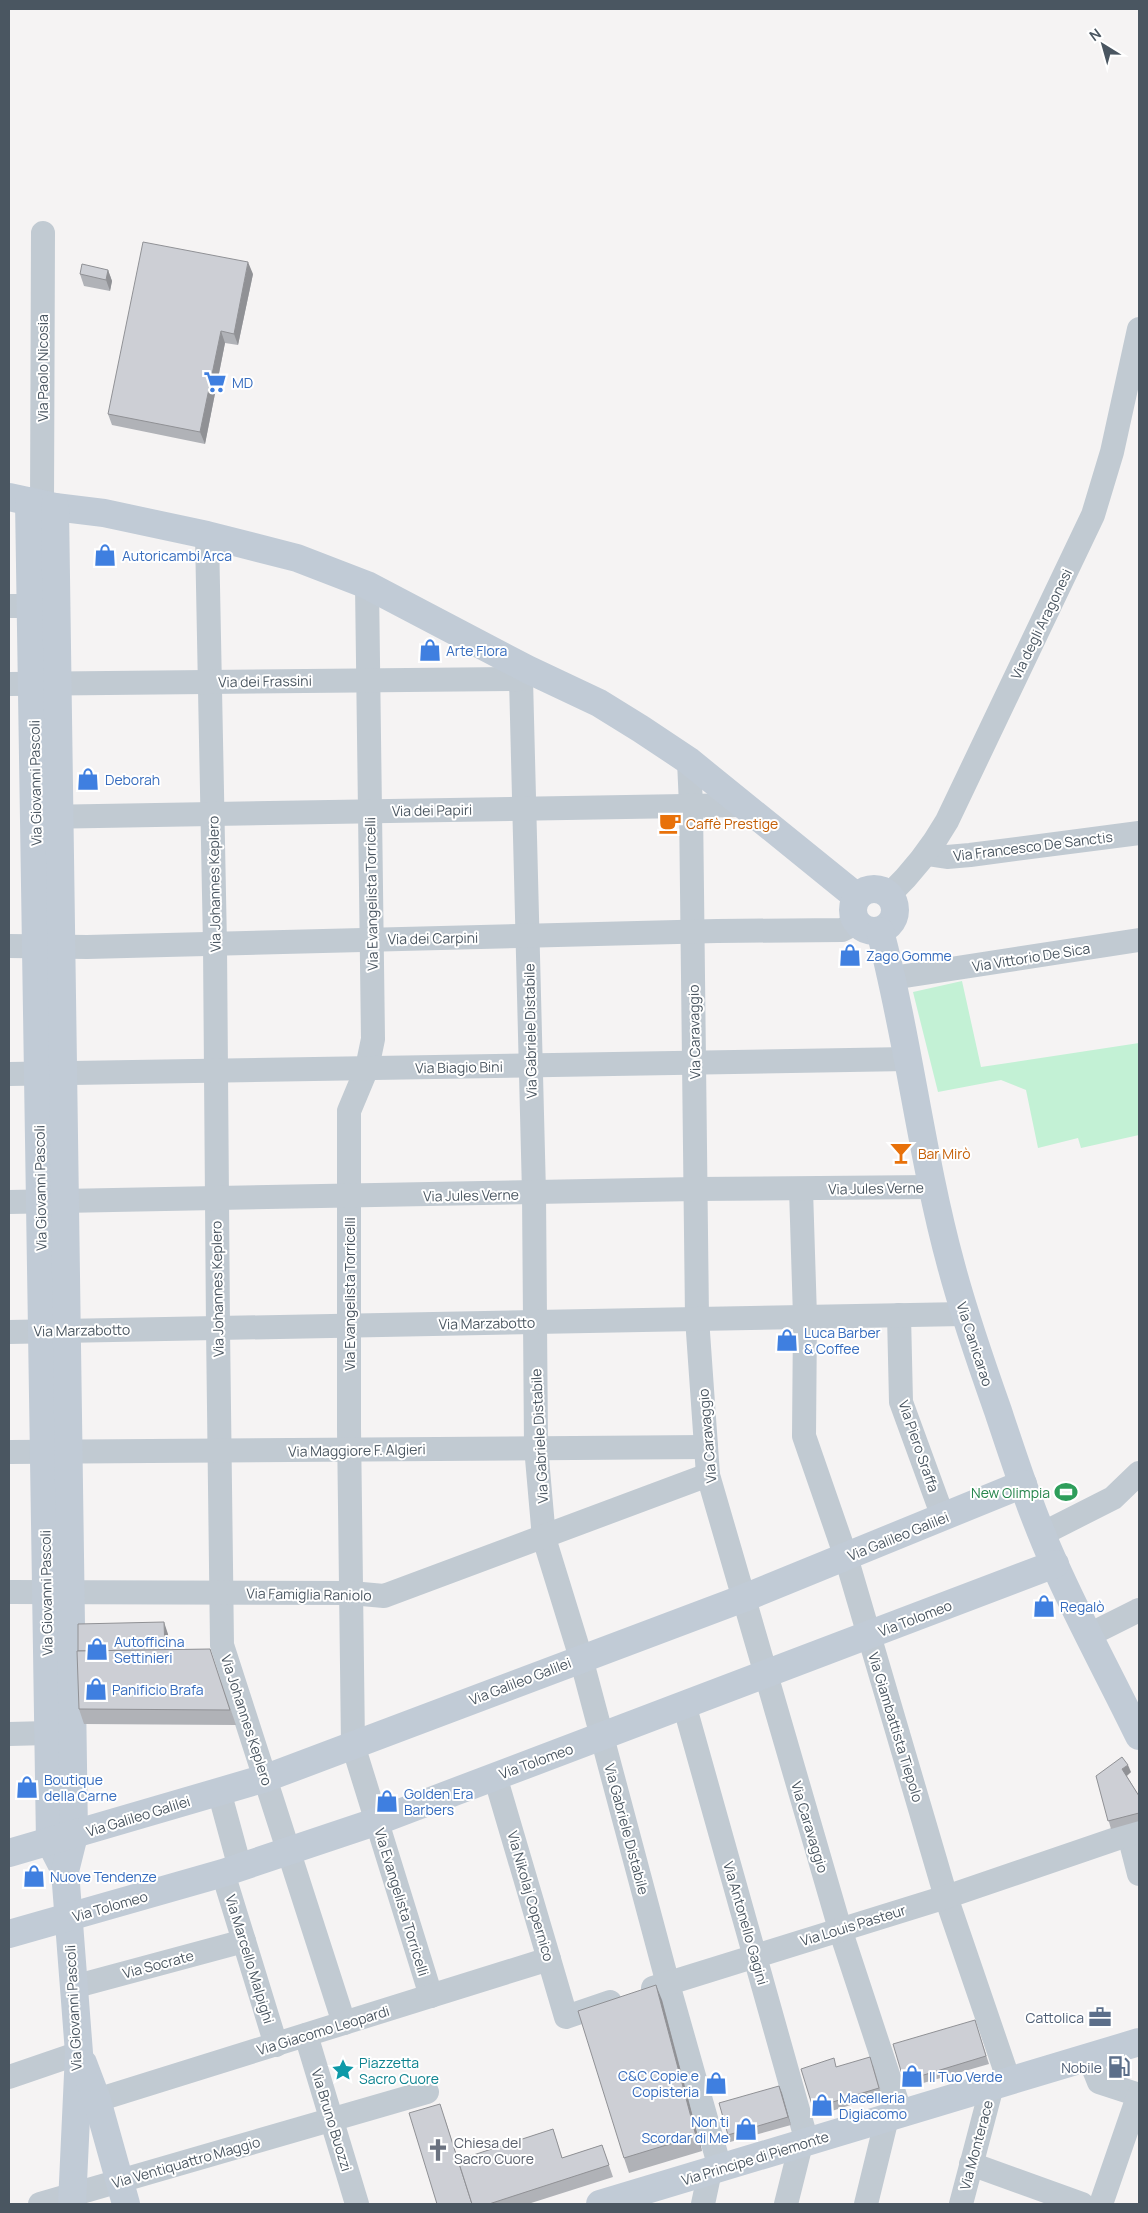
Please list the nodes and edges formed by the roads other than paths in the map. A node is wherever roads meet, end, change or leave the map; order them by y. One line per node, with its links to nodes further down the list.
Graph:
1 (43, 233): 4 (street, Via Paolo Nicosia)
2 (1139, 329): 3 (street, Via degli Aragonesi)
3 (1135, 372): 20 (street, Via degli Aragonesi)
4 (34, 502): 5 (street); 7 (street, Via Giovanni Pascoli)
5 (206, 535): 6 (street); 10 (street, Via Johannes Keplero)
6 (367, 586): 8 (street); 9 (street, Via Evangelista Torricelli)
7 (32, 606): 11 (street, Via Giovanni Pascoli)
8 (524, 674): 9 (street, Via dei Frassini); 12 (street); 15 (street, Via Gabriele Distabile)
9 (368, 680): 10 (street, Via dei Frassini); 16 (street, Via Evangelista Torricelli)
10 (211, 682): 11 (street, Via dei Frassini); 17 (street, Via Johannes Keplero)
11 (33, 683): 18 (street, Via Giovanni Pascoli)
12 (689, 761): 13 (street, Via Caravaggio); 14 (street)
13 (691, 805): 14 (street, Via dei Papiri); 15 (street, Via dei Papiri); 23 (street, Via Caravaggio)
14 (744, 805): 22 (street)
15 (525, 809): 16 (street, Via dei Papiri); 24 (street, Via Gabriele Distabile)
16 (370, 811): 17 (street, Via dei Papiri); 25 (street, Via Evangelista Torricelli)
17 (213, 814): 18 (street, Via dei Papiri); 27 (street, Via Johannes Keplero)
18 (47, 817): 29 (street, Via Giovanni Pascoli)
19 (1139, 833): 20 (street, Via Francesco De Sanctis)
20 (927, 854): 21 (street, Via degli Aragonesi)
21 (889, 895): 22 (street); 22 (street)
22 (864, 917): 23 (street, Via dei Carpini); 30 (street, Via Canicarao)
23 (692, 931): 24 (street, Via dei Carpini); 32 (street, Via Caravaggio)
24 (527, 936): 25 (street, Via dei Carpini); 33 (street, Via Gabriele Distabile)
25 (372, 940): 27 (street, Via dei Carpini); 34 (street, Via Evangelista Torricelli)
26 (1139, 940): 30 (street, Via Vittorio De Sica)
27 (216, 945): 29 (street, Via dei Carpini); 35 (street, Via Johannes Keplero)
28 (9, 946): 29 (street, Via dei Carpini)
29 (49, 947): 36 (street, Via Giovanni Pascoli)
30 (892, 978): 31 (street, Via Canicarao)
31 (908, 1059): 32 (street, Via Biagio Bini); 38 (street, Via Canicarao)
32 (695, 1063): 33 (street, Via Biagio Bini); 39 (street, Via Caravaggio)
33 (531, 1065): 34 (street, Via Biagio Bini); 41 (street, Via Gabriele Distabile)
34 (367, 1068): 35 (street, Via Biagio Bini); 42 (street, Via Evangelista Torricelli)
35 (216, 1071): 36 (street, Via Biagio Bini); 43 (street, Via Johannes Keplero)
36 (51, 1073): 37 (street, Via Biagio Bini); 45 (street, Via Giovanni Pascoli)
37 (9, 1074)
38 (933, 1187): 40 (street, Via Jules Verne); 46 (street, Via Canicarao)
39 (696, 1189): 40 (street, Via Jules Verne); 41 (street, Via Jules Verne); 49 (street, Via Caravaggio)
40 (801, 1189): 48 (street, Via Giambattista Tiepolo)
41 (534, 1194): 42 (street, Via Jules Verne); 50 (street, Via Gabriele Distabile)
42 (350, 1197): 43 (street, Via Jules Verne); 51 (street, Via Evangelista Torricelli)
43 (216, 1200): 45 (street, Via Jules Verne); 52 (street, Via Johannes Keplero)
44 (9, 1202): 45 (street, Via Jules Verne)
45 (53, 1202): 53 (street, Via Giovanni Pascoli)
46 (964, 1314): 47 (street, Via Marzabotto); 62 (street, Via Canicarao)
47 (899, 1315): 48 (street, Via Marzabotto); 64 (street, Via Piero Sraffa)
48 (805, 1317): 49 (street, Via Marzabotto); 67 (street, Via Giambattista Tiepolo)
49 (697, 1318): 50 (street, Via Marzabotto); 56 (street, Via Caravaggio)
50 (534, 1323): 51 (street, Via Marzabotto); 55 (street, Via Gabriele Distabile)
51 (349, 1325): 52 (street, Via Marzabotto); 57 (street, Via Evangelista Torricelli)
52 (218, 1328): 53 (street, Via Marzabotto); 60 (street, Via Johannes Keplero)
53 (54, 1331): 54 (street, Via Marzabotto); 59 (street, Via Giovanni Pascoli)
54 (9, 1332)
55 (536, 1447): 56 (street, Via Maggiore F. Algieri); 57 (street, Via Maggiore F. Algieri); 66 (street, Via Gabriele Distabile)
56 (706, 1447): 61 (street, Via Caravaggio)
57 (350, 1450): 60 (street, Via Maggiore F. Algieri); 71 (street, Via Evangelista Torricelli)
58 (9, 1452): 59 (street, Via Maggiore F. Algieri)
59 (56, 1452): 60 (street, Via Maggiore F. Algieri); 70 (street, Via Giovanni Pascoli)
60 (220, 1452): 72 (street, Via Johannes Keplero)
61 (708, 1475): 66 (street, Via Famiglia Raniolo); 73 (street, Via Caravaggio)
62 (1022, 1484): 64 (street, Via Galileo Galilei); 65 (street, Via Canicarao)
63 (1137, 1484): 65 (street)
64 (943, 1517): 67 (street, Via Galileo Galilei)
65 (1042, 1534): 68 (street, Via Canicarao)
66 (544, 1538): 71 (street, Via Famiglia Raniolo); 77 (street, Via Gabriele Distabile)
67 (846, 1557): 73 (street, Via Galileo Galilei); 76 (street, Via Giambattista Tiepolo)
68 (1055, 1564): 75 (street, Via Canicarao); 76 (street, Via Tolomeo)
69 (9, 1592): 70 (street, Via Famiglia Raniolo)
70 (58, 1592): 72 (street, Via Famiglia Raniolo); 81 (street, Via Giovanni Pascoli); 90 (street, Via Giovanni Pascoli)
71 (351, 1592): 72 (street, Via Famiglia Raniolo); 84 (street, Via Evangelista Torricelli)
72 (222, 1593): 86 (street, Via Johannes Keplero)
73 (744, 1598): 77 (street, Via Galileo Galilei); 78 (street, Via Caravaggio)
74 (1139, 1610): 75 (street)
75 (1089, 1635): 83 (street, Via Canicarao)
76 (868, 1636): 78 (street, Via Tolomeo); 95 (street, Via Giambattista Tiepolo)
77 (581, 1658): 82 (street, Via Gabriele Distabile); 84 (street, Via Galileo Galilei)
78 (764, 1674): 79 (street, Via Tolomeo); 97 (street, Via Caravaggio)
79 (684, 1704): 82 (street, Via Tolomeo); 100 (street, Via Antonello Gagini)
80 (9, 1734): 81 (street)
81 (48, 1734): 90 (street, Via Giovanni Pascoli)
82 (603, 1736): 85 (street, Via Tolomeo); 102 (street, Via Gabriele Distabile)
83 (1139, 1736)
84 (353, 1745): 86 (street, Via Galileo Galilei); 88 (street, Via Evangelista Torricelli)
85 (495, 1776): 88 (street, Via Tolomeo); 101 (street, Via Nikolaj Copernico)
86 (266, 1778): 87 (street, Via Galileo Galilei); 91 (street, Via Johannes Keplero)
87 (219, 1791): 90 (street, Via Galileo Galilei); 93 (street, Via Marcello Malpighi)
88 (378, 1821): 91 (street, Via Tolomeo); 104 (street, Via Evangelista Torricelli)
89 (1134, 1833): 94 (street); 95 (street, Via Louis Pasteur)
90 (62, 1838): 92 (street, Via Galileo Galilei); 96 (street, Via Giovanni Pascoli)
91 (289, 1851): 93 (street, Via Tolomeo); 106 (street, Via Johannes Keplero)
92 (9, 1853)
93 (231, 1870): 96 (street, Via Tolomeo); 99 (street, Via Marcello Malpighi)
94 (1139, 1874)
95 (946, 1897): 97 (street, Via Louis Pasteur); 113 (street, Via Giambattista Tiepolo)
96 (68, 1918): 98 (street, Via Tolomeo); 103 (street, Via Giovanni Pascoli)
97 (840, 1929): 100 (street, Via Louis Pasteur); 117 (street, Via Caravaggio)
98 (9, 1934)
99 (244, 1941): 103 (street, Via Socrate); 109 (street, Via Marcello Malpighi)
100 (755, 1955): 102 (street, Via Louis Pasteur); 120 (street, Via Antonello Gagini)
101 (549, 1959): 104 (street, Via Giacomo Leopardi); 105 (street, Via Nikolaj Copernico)
102 (668, 1984): 105 (street, Via Louis Pasteur); 122 (street, Via Gabriele Distabile)
103 (73, 1987): 110 (street, Via Giovanni Pascoli)
104 (431, 1996): 106 (street, Via Giacomo Leopardi)
105 (566, 2016)
106 (344, 2023): 107 (street, Via Giacomo Leopardi)
107 (306, 2035): 109 (street, Via Giacomo Leopardi); 118 (street, Via Bruno Buozzi)
108 (1139, 2042): 111 (street, Via Principe di Piemonte)
109 (276, 2045): 116 (street, Via Giacomo Leopardi)
110 (79, 2053): 112 (street); 116 (street); 119 (street, Via Giovanni Pascoli)
111 (1089, 2057): 113 (street, Via Principe di Piemonte); 115 (street)
112 (9, 2077)
113 (1001, 2084): 117 (street, Via Principe di Piemonte); 121 (street, Via Monterace)
114 (427, 2092): 118 (street, Via Ventiquattro Maggio)
115 (1139, 2095): 133 (street)
116 (100, 2113): 119 (street, Via Giacomo Leopardi); 123 (street)
117 (894, 2116): 120 (street, Via Principe di Piemonte); 130 (street)
118 (332, 2120): 123 (street, Via Ventiquattro Maggio); 126 (street, Via Bruno Buozzi)
119 (74, 2137): 124 (street, Via Giovanni Pascoli)
120 (804, 2143): 122 (street, Via Principe di Piemonte); 129 (street)
121 (971, 2164): 131 (street, Via Monterace); 132 (street)
122 (715, 2170): 127 (street, Via Principe di Piemonte); 128 (street)
123 (123, 2192): 124 (street, Via Ventiquattro Maggio)
124 (72, 2200): 125 (street, Via Ventiquattro Maggio)
125 (40, 2204)
126 (357, 2204)
127 (600, 2204)
128 (703, 2204)
129 (786, 2204)
130 (866, 2204)
131 (961, 2204)
132 (1082, 2204)
133 (1101, 2204)

